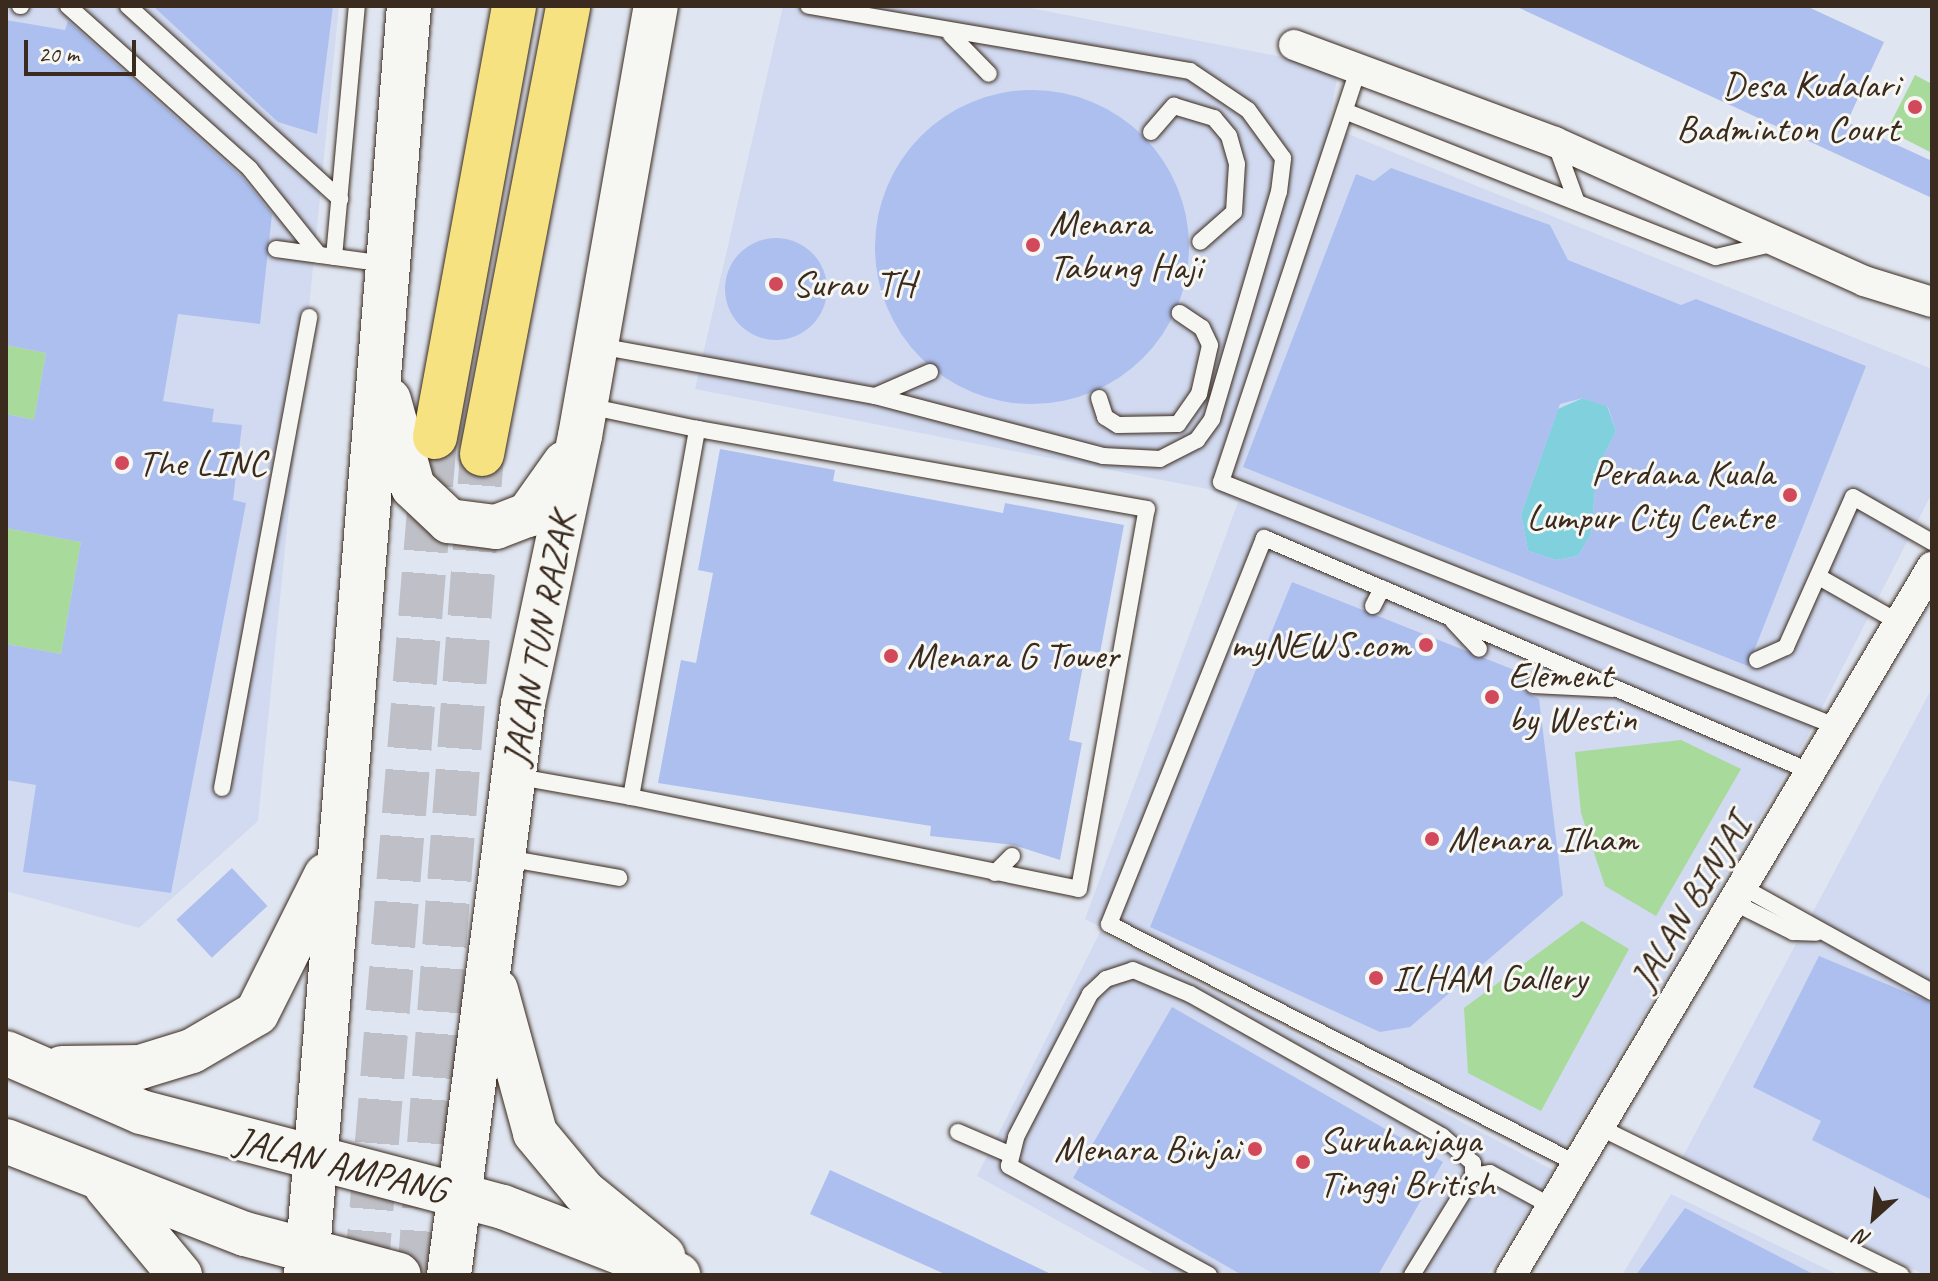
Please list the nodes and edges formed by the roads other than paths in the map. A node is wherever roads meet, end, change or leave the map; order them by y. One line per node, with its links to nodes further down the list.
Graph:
1 (68, 6): 21 (lane)
2 (128, 6): 16 (lane)
3 (357, 6): 16 (lane)
4 (409, 6): 22 (main road)
5 (514, 6): 33 (main road)
6 (568, 6): 34 (main road)
7 (656, 6): 26 (main road, JALAN TUN RAZAK)
8 (808, 6): 9 (lane)
9 (950, 34): 12 (lane); 29 (lane)
10 (1294, 45): 11 (street)
11 (1359, 67): 13 (lane); 15 (street)
12 (989, 74)
13 (1347, 112): 17 (lane); 45 (lane)
14 (1151, 132): 19 (lane)
15 (1555, 142): 17 (lane); 18 (street)
16 (340, 199): 21 (lane)
17 (1576, 200): 18 (lane)
18 (1784, 241): 23 (street)
19 (1200, 242)
20 (276, 249): 21 (lane)
21 (327, 256): 22 (lane)
22 (389, 264): 27 (main road)
23 (1932, 302)
24 (1180, 313): 30 (lane)
25 (309, 317): 53 (lane)
26 (595, 345): 29 (lane); 31 (main road, JALAN TUN RAZAK)
27 (381, 367): 31 (main road); 55 (main road)
28 (930, 372): 29 (lane)
29 (875, 396)
30 (1099, 398)
31 (582, 421): 32 (lane); 52 (main road, JALAN TUN RAZAK)
32 (697, 429): 35 (lane); 54 (lane)
33 (435, 437)
34 (482, 454)
35 (1080, 496): 36 (lane); 58 (lane)
36 (1074, 513)
37 (1932, 542): 39 (lane)
38 (1932, 567): 43 (street, JALAN BINJAI)
39 (1819, 577): 43 (lane); 47 (lane)
40 (1382, 588): 41 (lane); 42 (lane); 69 (lane)
41 (1373, 606)
42 (1449, 616): 46 (lane); 49 (lane)
43 (1900, 623): 50 (street, JALAN BINJAI)
44 (1639, 627): 45 (lane)
45 (1632, 645): 50 (lane)
46 (1479, 649)
47 (1757, 660)
48 (1533, 685): 49 (lane)
49 (1618, 689): 51 (lane)
50 (1840, 728): 51 (street, JALAN BINJAI)
51 (1814, 773): 60 (street, JALAN BINJAI)
52 (512, 775): 54 (lane); 57 (main road, JALAN TUN RAZAK)
53 (222, 788)
54 (631, 797): 58 (lane)
55 (337, 847): 63 (main road); 67 (main road)
56 (1012, 856): 58 (lane)
57 (501, 857): 59 (lane); 61 (main road, JALAN TUN RAZAK)
58 (995, 873)
59 (619, 878)
60 (1741, 896): 62 (lane); 64 (street, JALAN BINJAI)
61 (490, 960): 72 (main road, JALAN TUN RAZAK); 79 (main road)
62 (1932, 992)
63 (13, 1058): 67 (main road, JALAN AMPANG)
64 (1601, 1128): 69 (street, JALAN BINJAI); 83 (lane)
65 (958, 1132): 68 (lane)
66 (6, 1141): 71 (main road)
67 (316, 1154): 72 (main road, JALAN AMPANG); 74 (main road)
68 (1009, 1154): 70 (lane); 80 (lane)
69 (1579, 1165): 73 (street, JALAN BINJAI)
70 (1473, 1176): 73 (lane); 81 (lane)
71 (106, 1186): 74 (main road); 75 (main road)
72 (456, 1193): 77 (main road, JALAN TUN RAZAK); 78 (main road, JALAN AMPANG)
73 (1553, 1207): 82 (street, JALAN BINJAI)
74 (307, 1262): 76 (main road)
75 (180, 1275)
76 (399, 1275)
77 (449, 1275)
78 (678, 1275)
79 (686, 1275)
80 (1209, 1275)
81 (1412, 1275)
82 (1511, 1275)
83 (1901, 1275)

